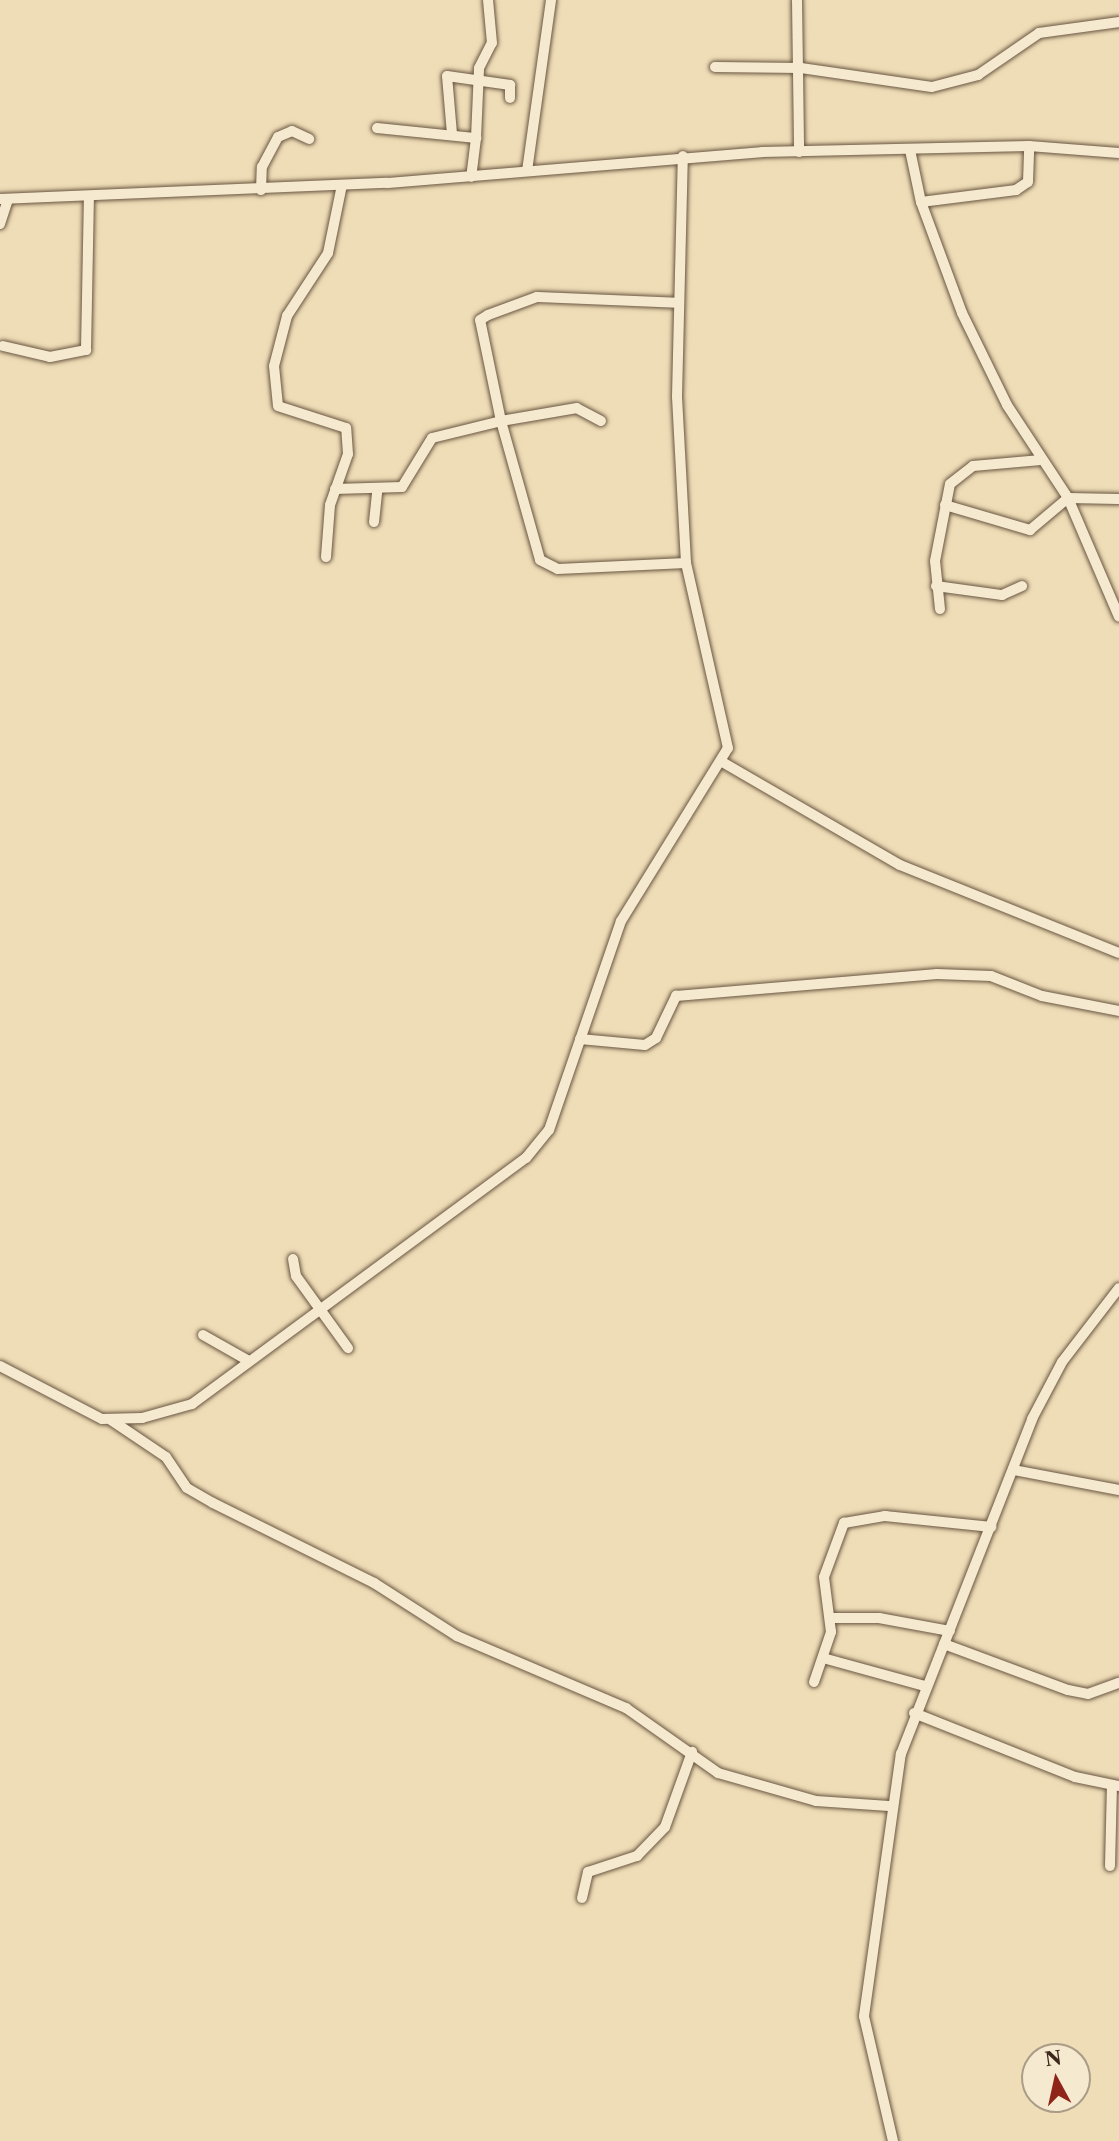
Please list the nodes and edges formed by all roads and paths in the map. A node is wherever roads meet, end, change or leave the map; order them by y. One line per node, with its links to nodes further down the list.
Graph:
1 (488, 0): 7 (street)
2 (551, 0): 18 (street)
3 (797, 0): 6 (street)
4 (1119, 22): 6 (street)
5 (715, 67): 6 (street)
6 (801, 68): 15 (street)
7 (480, 81): 8 (street); 10 (street); 11 (street)
8 (510, 98)
9 (377, 128): 10 (street)
10 (452, 134): 11 (street)
11 (476, 138): 19 (street)
12 (309, 139): 21 (street)
13 (1029, 146): 14 (street); 16 (street); 24 (street)
14 (910, 150): 15 (street); 24 (street)
15 (799, 152): 17 (street)
16 (1119, 153)
17 (683, 156): 18 (street); 26 (street)
18 (527, 171): 19 (street)
19 (471, 177): 20 (street)
20 (342, 185): 21 (street); 31 (street)
21 (261, 190): 22 (street)
22 (89, 196): 23 (street); 27 (street)
23 (4, 199): 25 (street)
24 (921, 202): 30 (street)
25 (0, 223)
26 (678, 303): 28 (street); 38 (street)
27 (3, 346)
28 (501, 421): 29 (street); 32 (street); 38 (street)
29 (601, 421)
30 (1041, 460): 33 (street); 35 (street)
31 (335, 489): 32 (street); 37 (street)
32 (377, 492): 36 (street)
33 (1068, 498): 34 (street); 35 (street); 42 (street)
34 (1119, 499)
35 (945, 505): 39 (street)
36 (374, 522)
37 (326, 557)
38 (686, 563): 43 (street)
39 (936, 586): 40 (street); 41 (street)
40 (1022, 586)
41 (940, 608)
42 (1119, 617)
43 (724, 763): 44 (street); 46 (street)
44 (1119, 953)
45 (1119, 1011): 46 (street)
46 (580, 1038): 49 (street)
47 (293, 1259): 49 (street)
48 (1119, 1288): 55 (street)
49 (320, 1304): 51 (street); 52 (street)
50 (203, 1335): 52 (street)
51 (348, 1348)
52 (247, 1360): 54 (street)
53 (0, 1366): 54 (street)
54 (111, 1420): 66 (street)
55 (1014, 1470): 56 (street); 57 (street)
56 (1119, 1490)
57 (991, 1527): 58 (street); 59 (street)
58 (832, 1618): 59 (street); 61 (street)
59 (950, 1631): 60 (street)
60 (944, 1644): 63 (street); 64 (street)
61 (823, 1658): 62 (street); 64 (street)
62 (814, 1682)
63 (1119, 1683)
64 (925, 1686): 65 (street)
65 (915, 1713): 67 (street); 68 (street)
66 (692, 1752): 68 (street); 70 (street)
67 (1115, 1785): 69 (street)
68 (889, 1806): 71 (street)
69 (1110, 1866)
70 (582, 1898)
71 (893, 2141)

